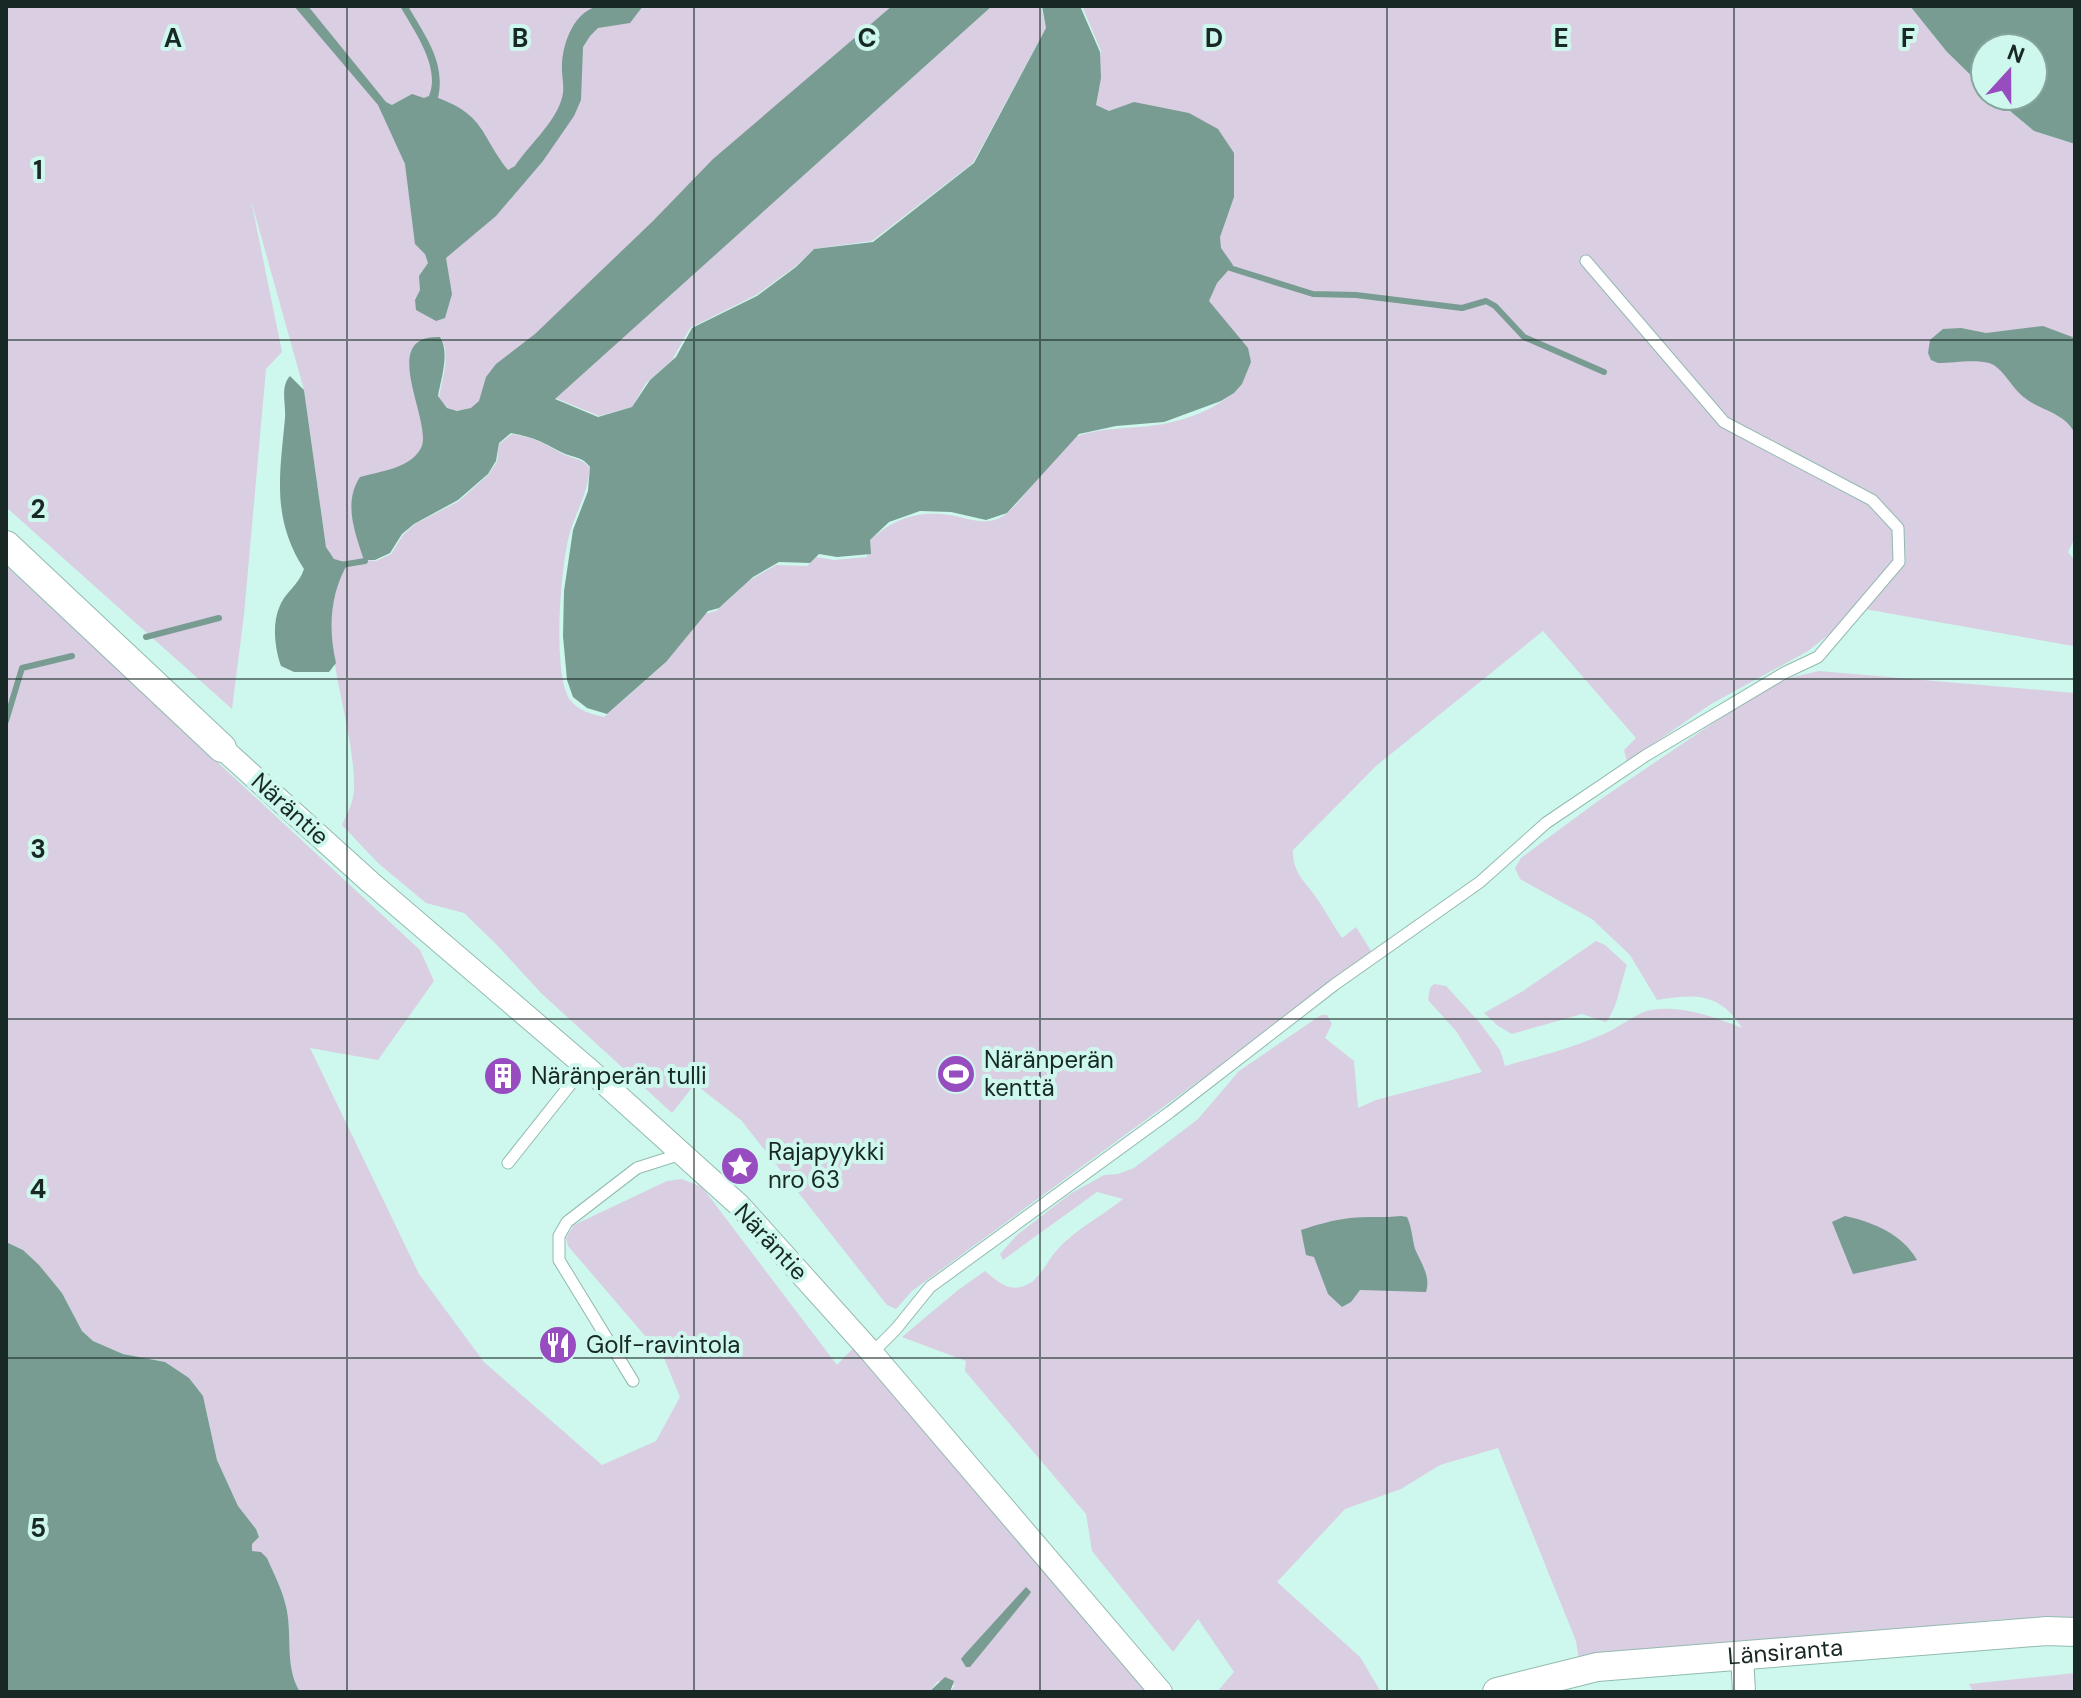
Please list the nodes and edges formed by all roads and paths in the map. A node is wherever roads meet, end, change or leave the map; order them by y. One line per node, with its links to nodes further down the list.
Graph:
1 (1586, 261): 7 (lane)
2 (6, 545): 3 (street)
3 (222, 748): 4 (street, Näräntie)
4 (585, 1066): 5 (street, Näräntie); 6 (lane)
5 (681, 1153): 7 (street, Näräntie); 8 (lane)
6 (508, 1163)
7 (872, 1353): 11 (street, Näräntie)
8 (633, 1381)
9 (2075, 1632): 10 (street, Länsiranta)
10 (1742, 1655): 12 (street, Länsiranta); 13 (street)
11 (1161, 1692)
12 (1498, 1692)
13 (1744, 1692)

